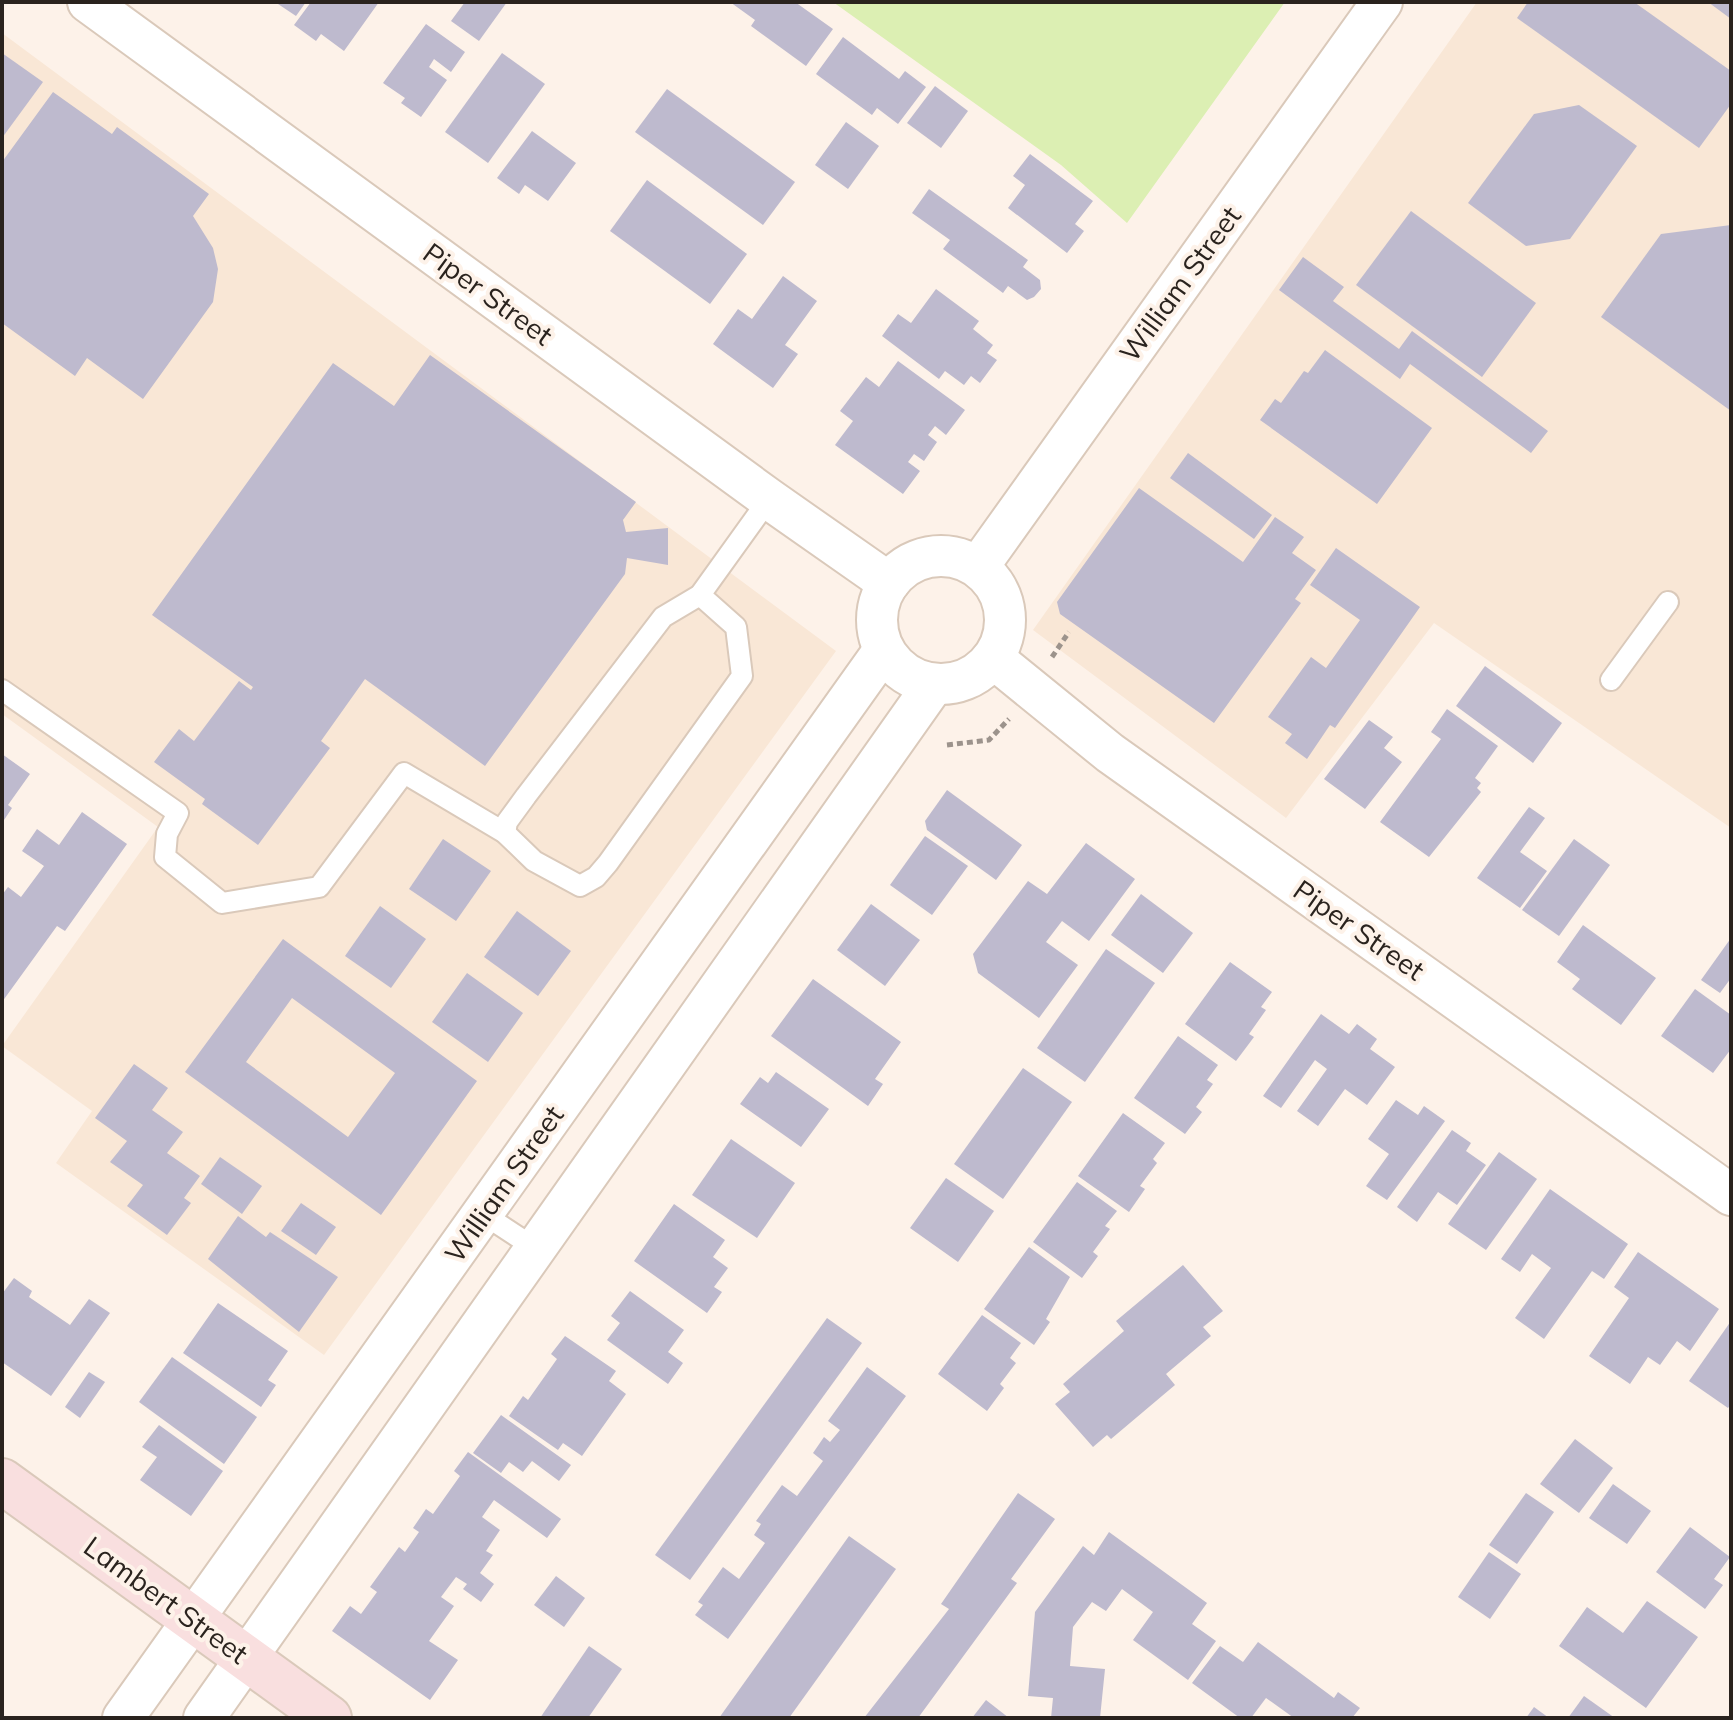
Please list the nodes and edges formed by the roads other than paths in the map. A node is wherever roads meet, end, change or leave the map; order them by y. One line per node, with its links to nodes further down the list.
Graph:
1 (88, 2): 3 (street, Piper Street)
2 (1382, 2): 4 (street, William Street)
3 (769, 499): 5 (street, Piper Street); 6 (lane)
4 (978, 567): 5 (street); 9 (street)
5 (889, 583): 8 (street)
6 (700, 595): 13 (lane); 13 (lane)
7 (1668, 602): 10 (lane)
8 (884, 650): 11 (street); 15 (street, William Street)
9 (993, 658): 11 (street); 14 (street, Piper Street)
10 (1611, 680)
11 (934, 684): 16 (street)
12 (2, 690): 13 (lane)
13 (505, 833)
14 (1731, 1195)
15 (483, 1214): 16 (lane); 18 (street, William Street)
16 (535, 1248): 19 (street)
17 (2, 1481): 18 (main road, Lambert Street)
18 (193, 1620): 19 (main road, Lambert Street); 20 (street, William Street)
19 (246, 1658): 21 (street); 22 (main road, Lambert Street)
20 (123, 1718)
21 (204, 1718)
22 (329, 1718)

